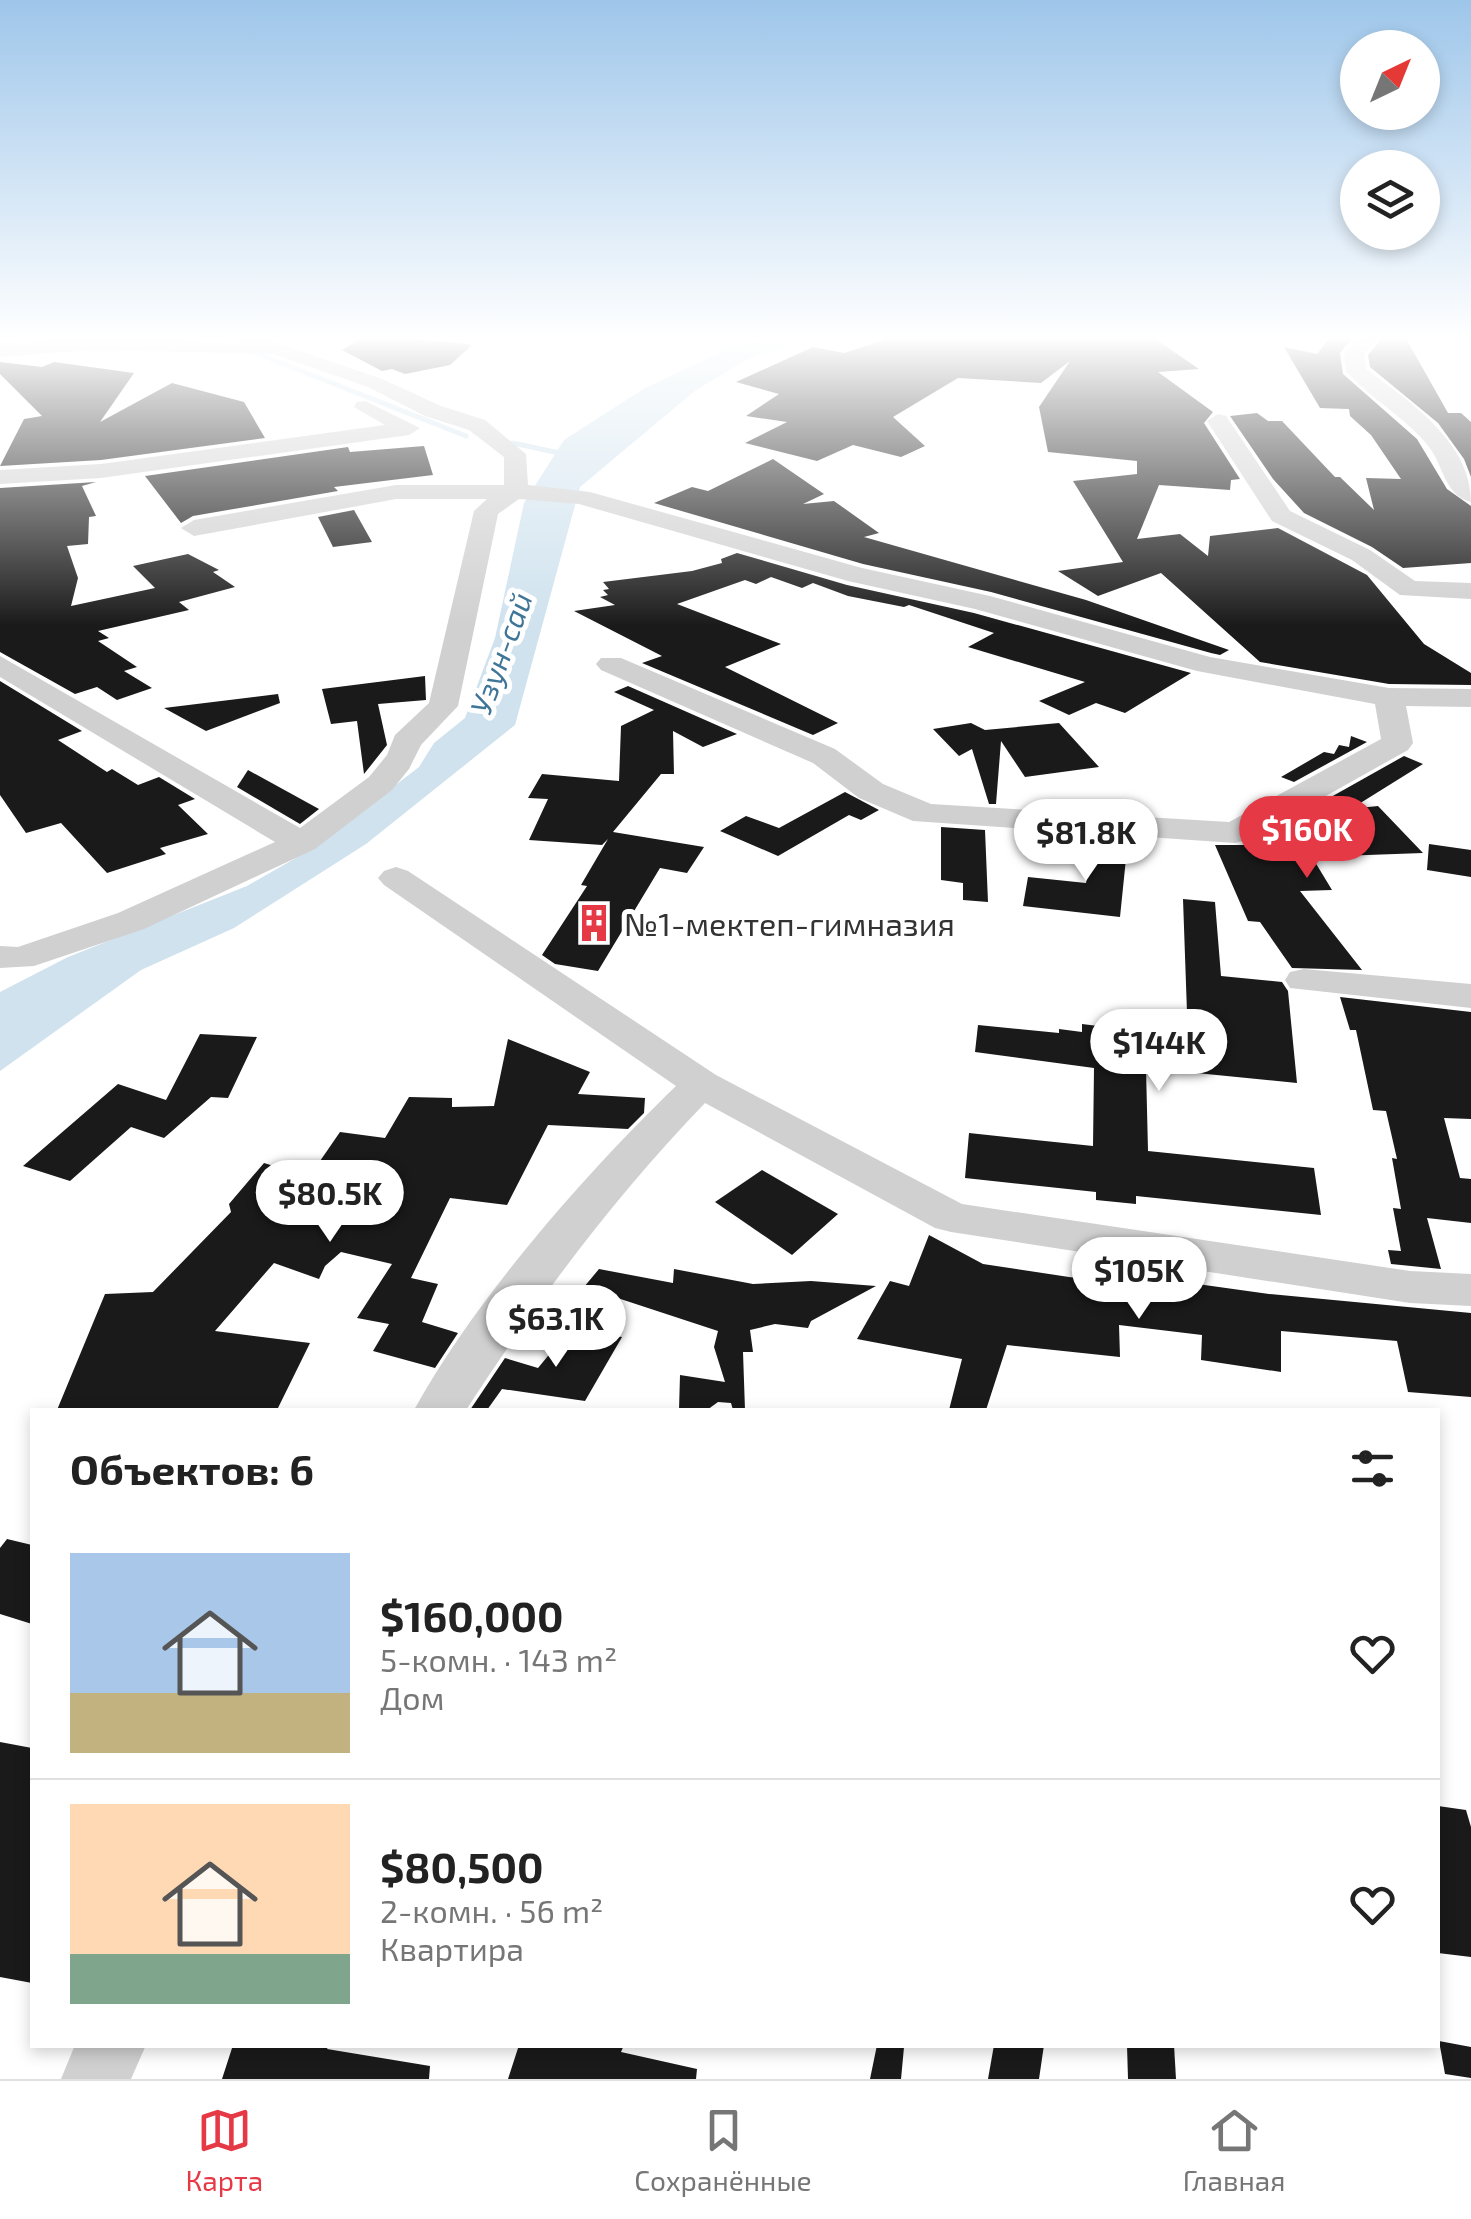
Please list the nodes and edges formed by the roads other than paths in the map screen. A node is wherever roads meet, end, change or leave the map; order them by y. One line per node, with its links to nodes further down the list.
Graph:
1 (380, 432): 5 (street)
2 (486, 432): 6 (street)
3 (1226, 432): 9 (street)
4 (1425, 432): 7 (street)
5 (0, 477)
6 (520, 492): 8 (street); 12 (street); 14 (street)
7 (1471, 495)
8 (194, 528)
9 (1471, 592)
10 (611, 664): 12 (street)
11 (2, 669): 14 (street)
12 (1390, 697): 13 (street)
13 (1471, 698)
14 (303, 842): 16 (street)
15 (396, 878): 19 (street)
16 (0, 957)
17 (1304, 980): 18 (street)
18 (1471, 996)
19 (701, 1084): 20 (street); 21 (street)
20 (1471, 1290)
21 (440, 1408)
22 (110, 2048): 23 (street)
23 (96, 2079)

